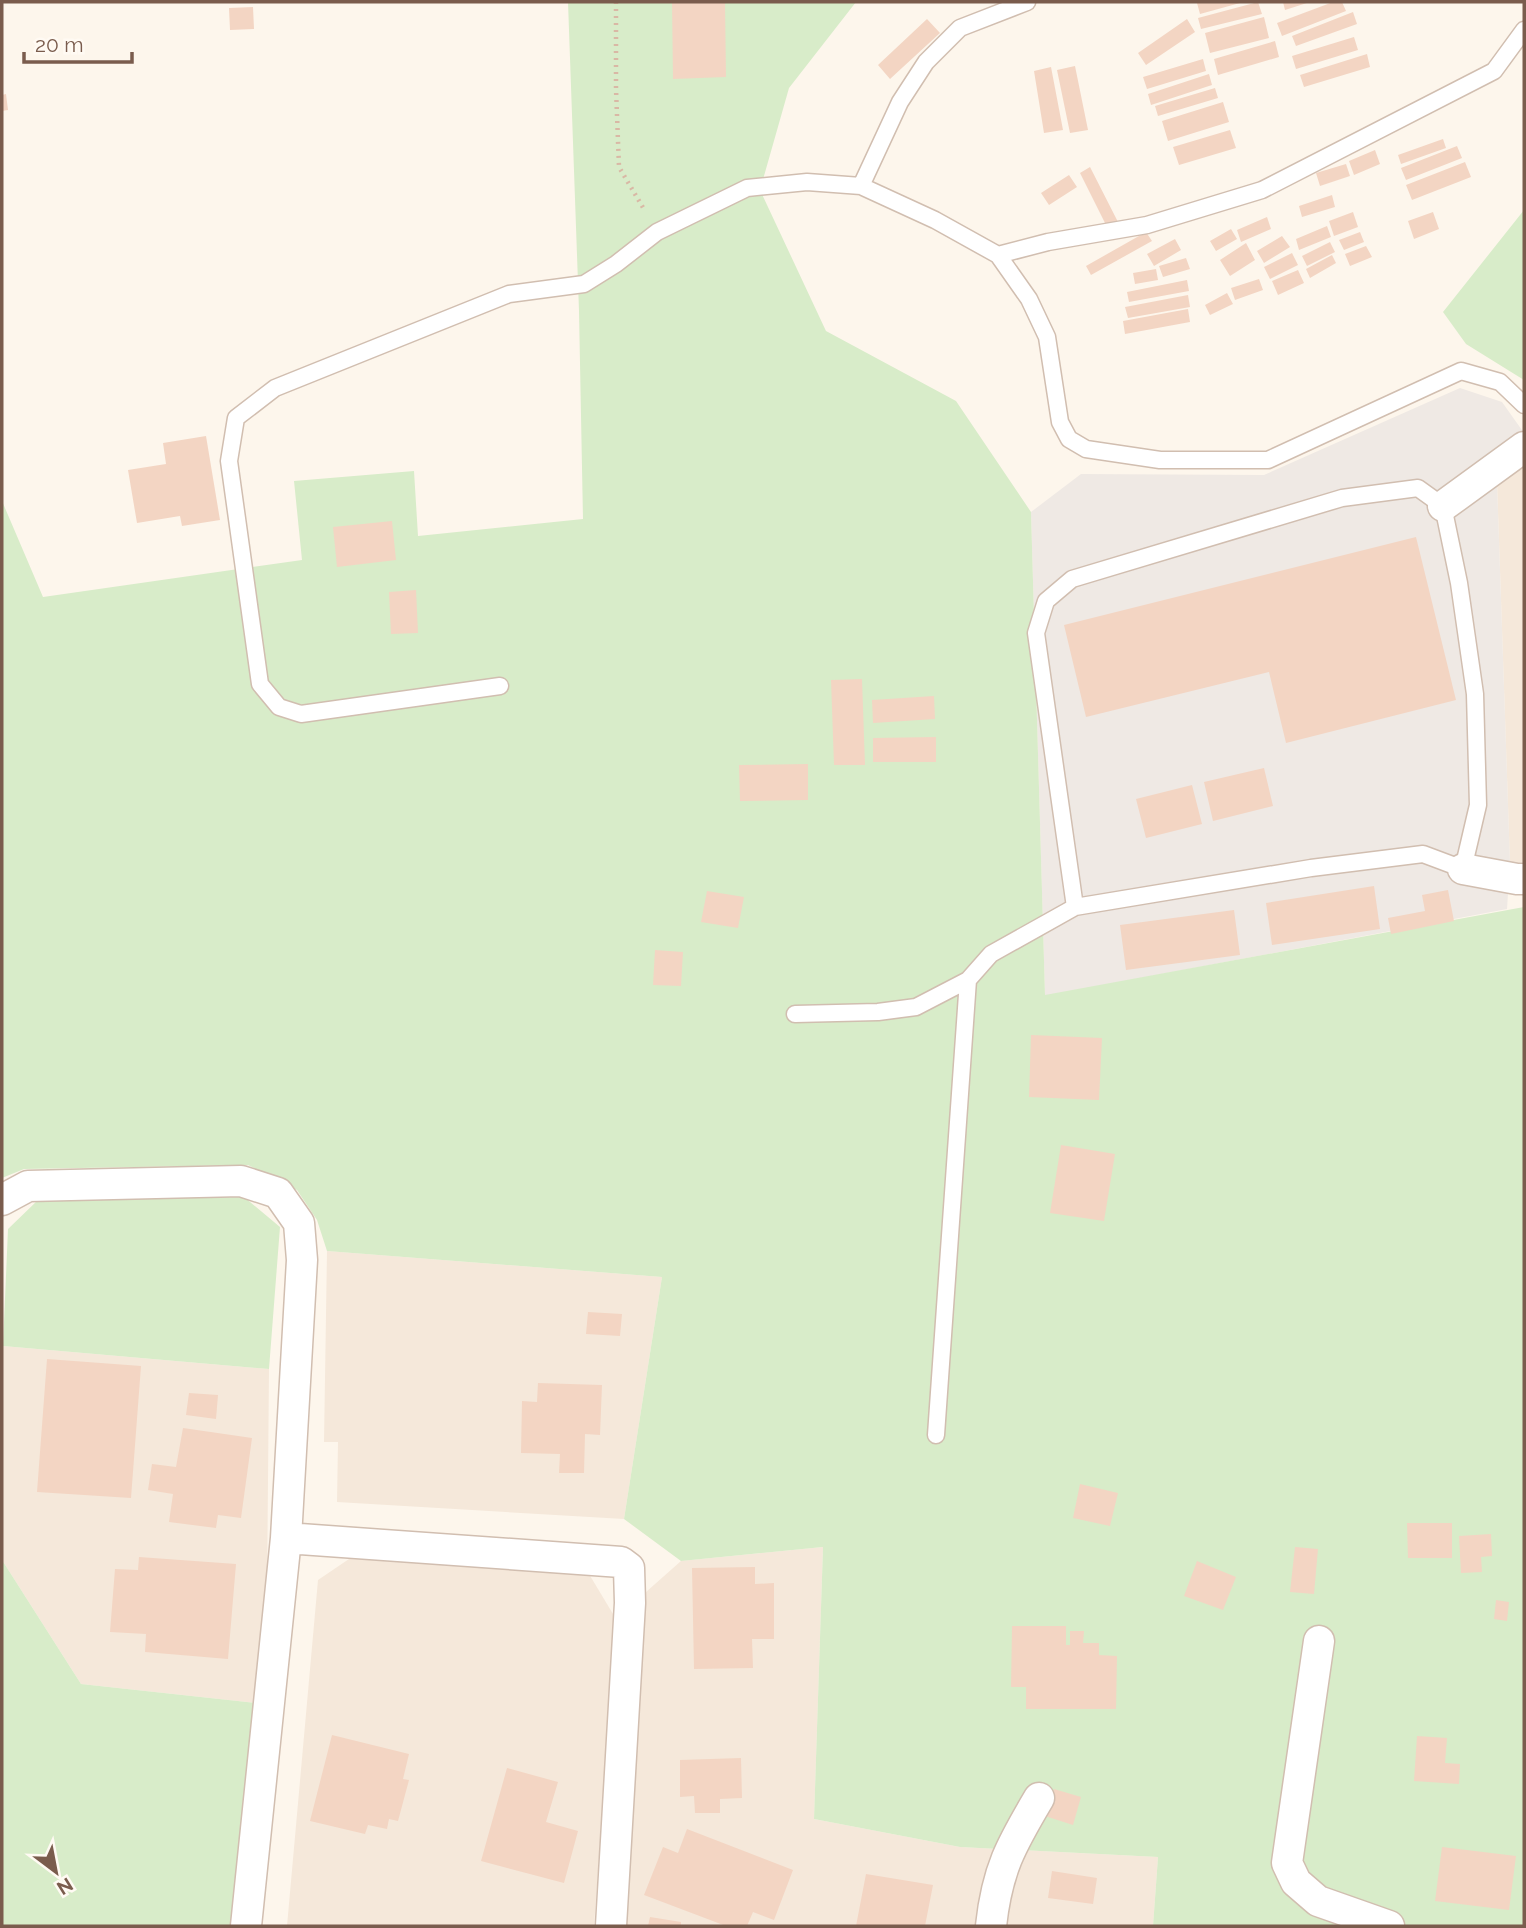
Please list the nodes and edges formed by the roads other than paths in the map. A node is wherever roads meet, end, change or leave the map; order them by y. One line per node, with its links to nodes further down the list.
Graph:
1 (1027, 2): 3 (lane)
2 (1524, 30): 4 (lane)
3 (861, 186): 4 (lane); 8 (lane)
4 (998, 255): 5 (lane)
5 (1524, 405)
6 (1524, 447): 7 (street)
7 (1443, 506): 9 (lane); 11 (lane)
8 (500, 686)
9 (1464, 869): 10 (street); 11 (lane)
10 (1524, 878)
11 (1074, 907): 12 (lane)
12 (968, 980): 13 (lane); 15 (lane)
13 (795, 1014)
14 (2, 1200): 16 (street)
15 (936, 1435)
16 (286, 1538): 19 (street); 20 (street)
17 (1319, 1641): 22 (street)
18 (1039, 1798): 21 (street)
19 (246, 1926)
20 (611, 1926)
21 (992, 1926)
22 (1389, 1926)

